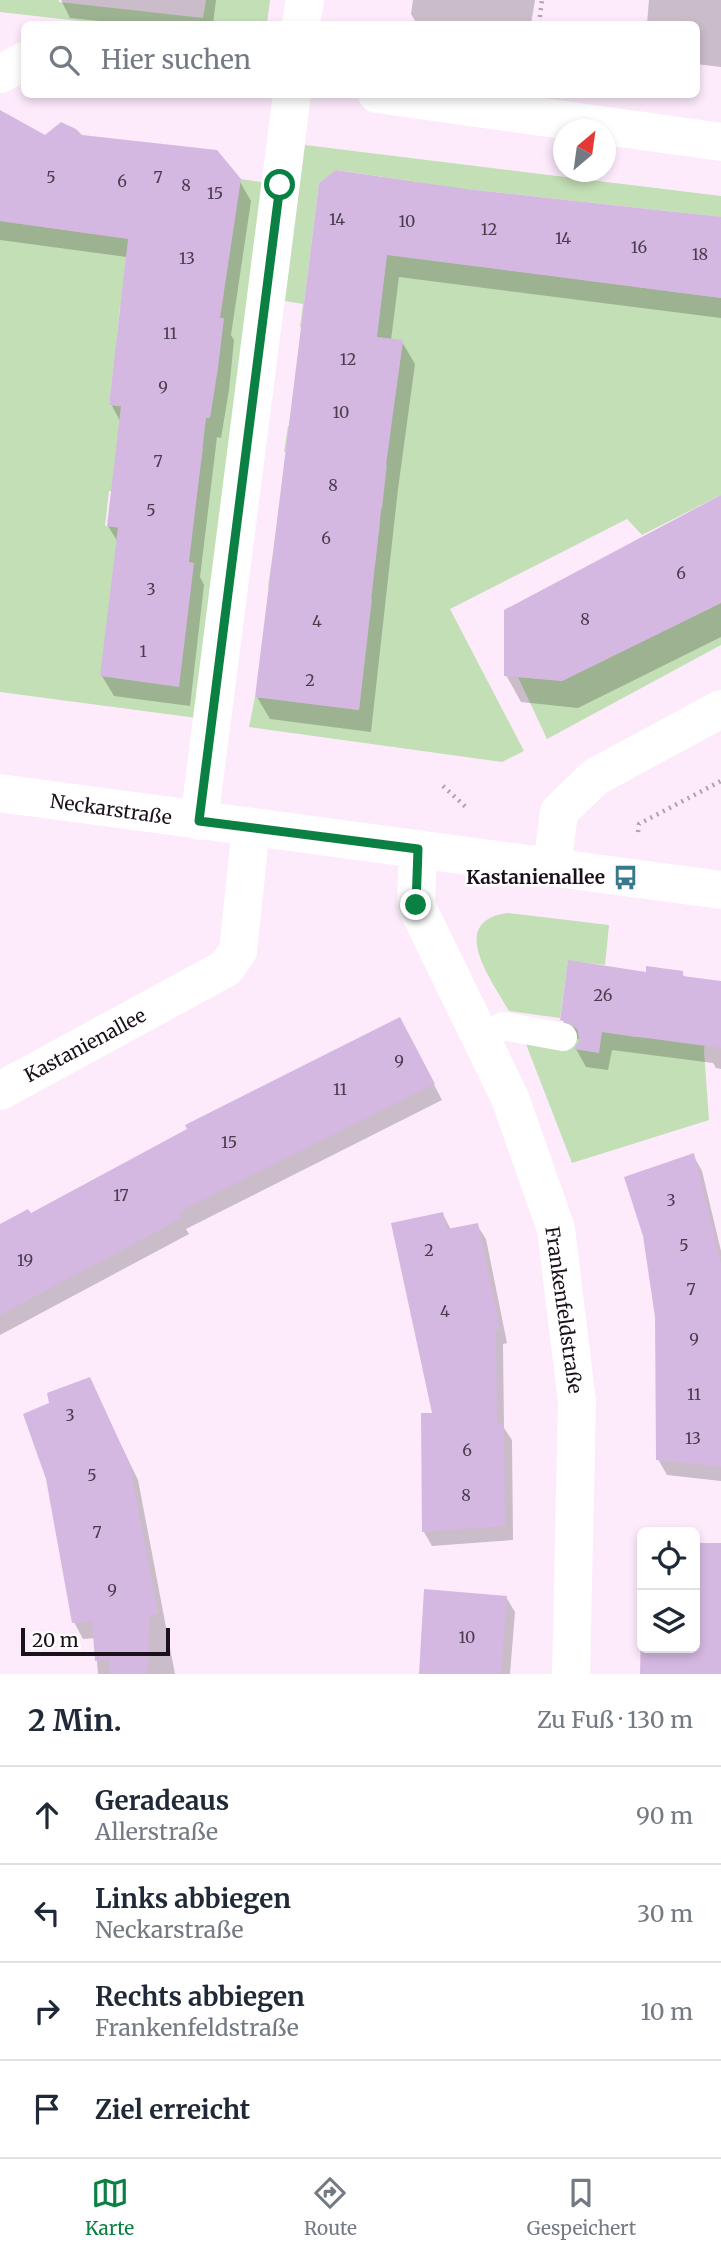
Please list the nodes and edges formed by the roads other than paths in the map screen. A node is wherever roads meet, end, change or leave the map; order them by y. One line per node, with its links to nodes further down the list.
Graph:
1 (304, 0): 2 (street)
2 (301, 21)
3 (21, 63): 4 (street)
4 (0, 75)
5 (291, 98): 10 (street)
6 (406, 98): 7 (street)
7 (721, 142)
8 (721, 709): 13 (street)
9 (0, 793): 10 (street, Neckarstraße)
10 (199, 821): 11 (street, Neckarstraße)
11 (251, 827): 12 (street, Neckarstraße); 17 (street, Kastanienallee)
12 (418, 849): 13 (street, Neckarstraße); 15 (street, Frankenfeldstraße)
13 (552, 867): 14 (street, Neckarstraße)
14 (721, 890)
15 (481, 1037): 16 (lane); 18 (street, Frankenfeldstraße)
16 (562, 1037)
17 (0, 1091)
18 (571, 1674)

